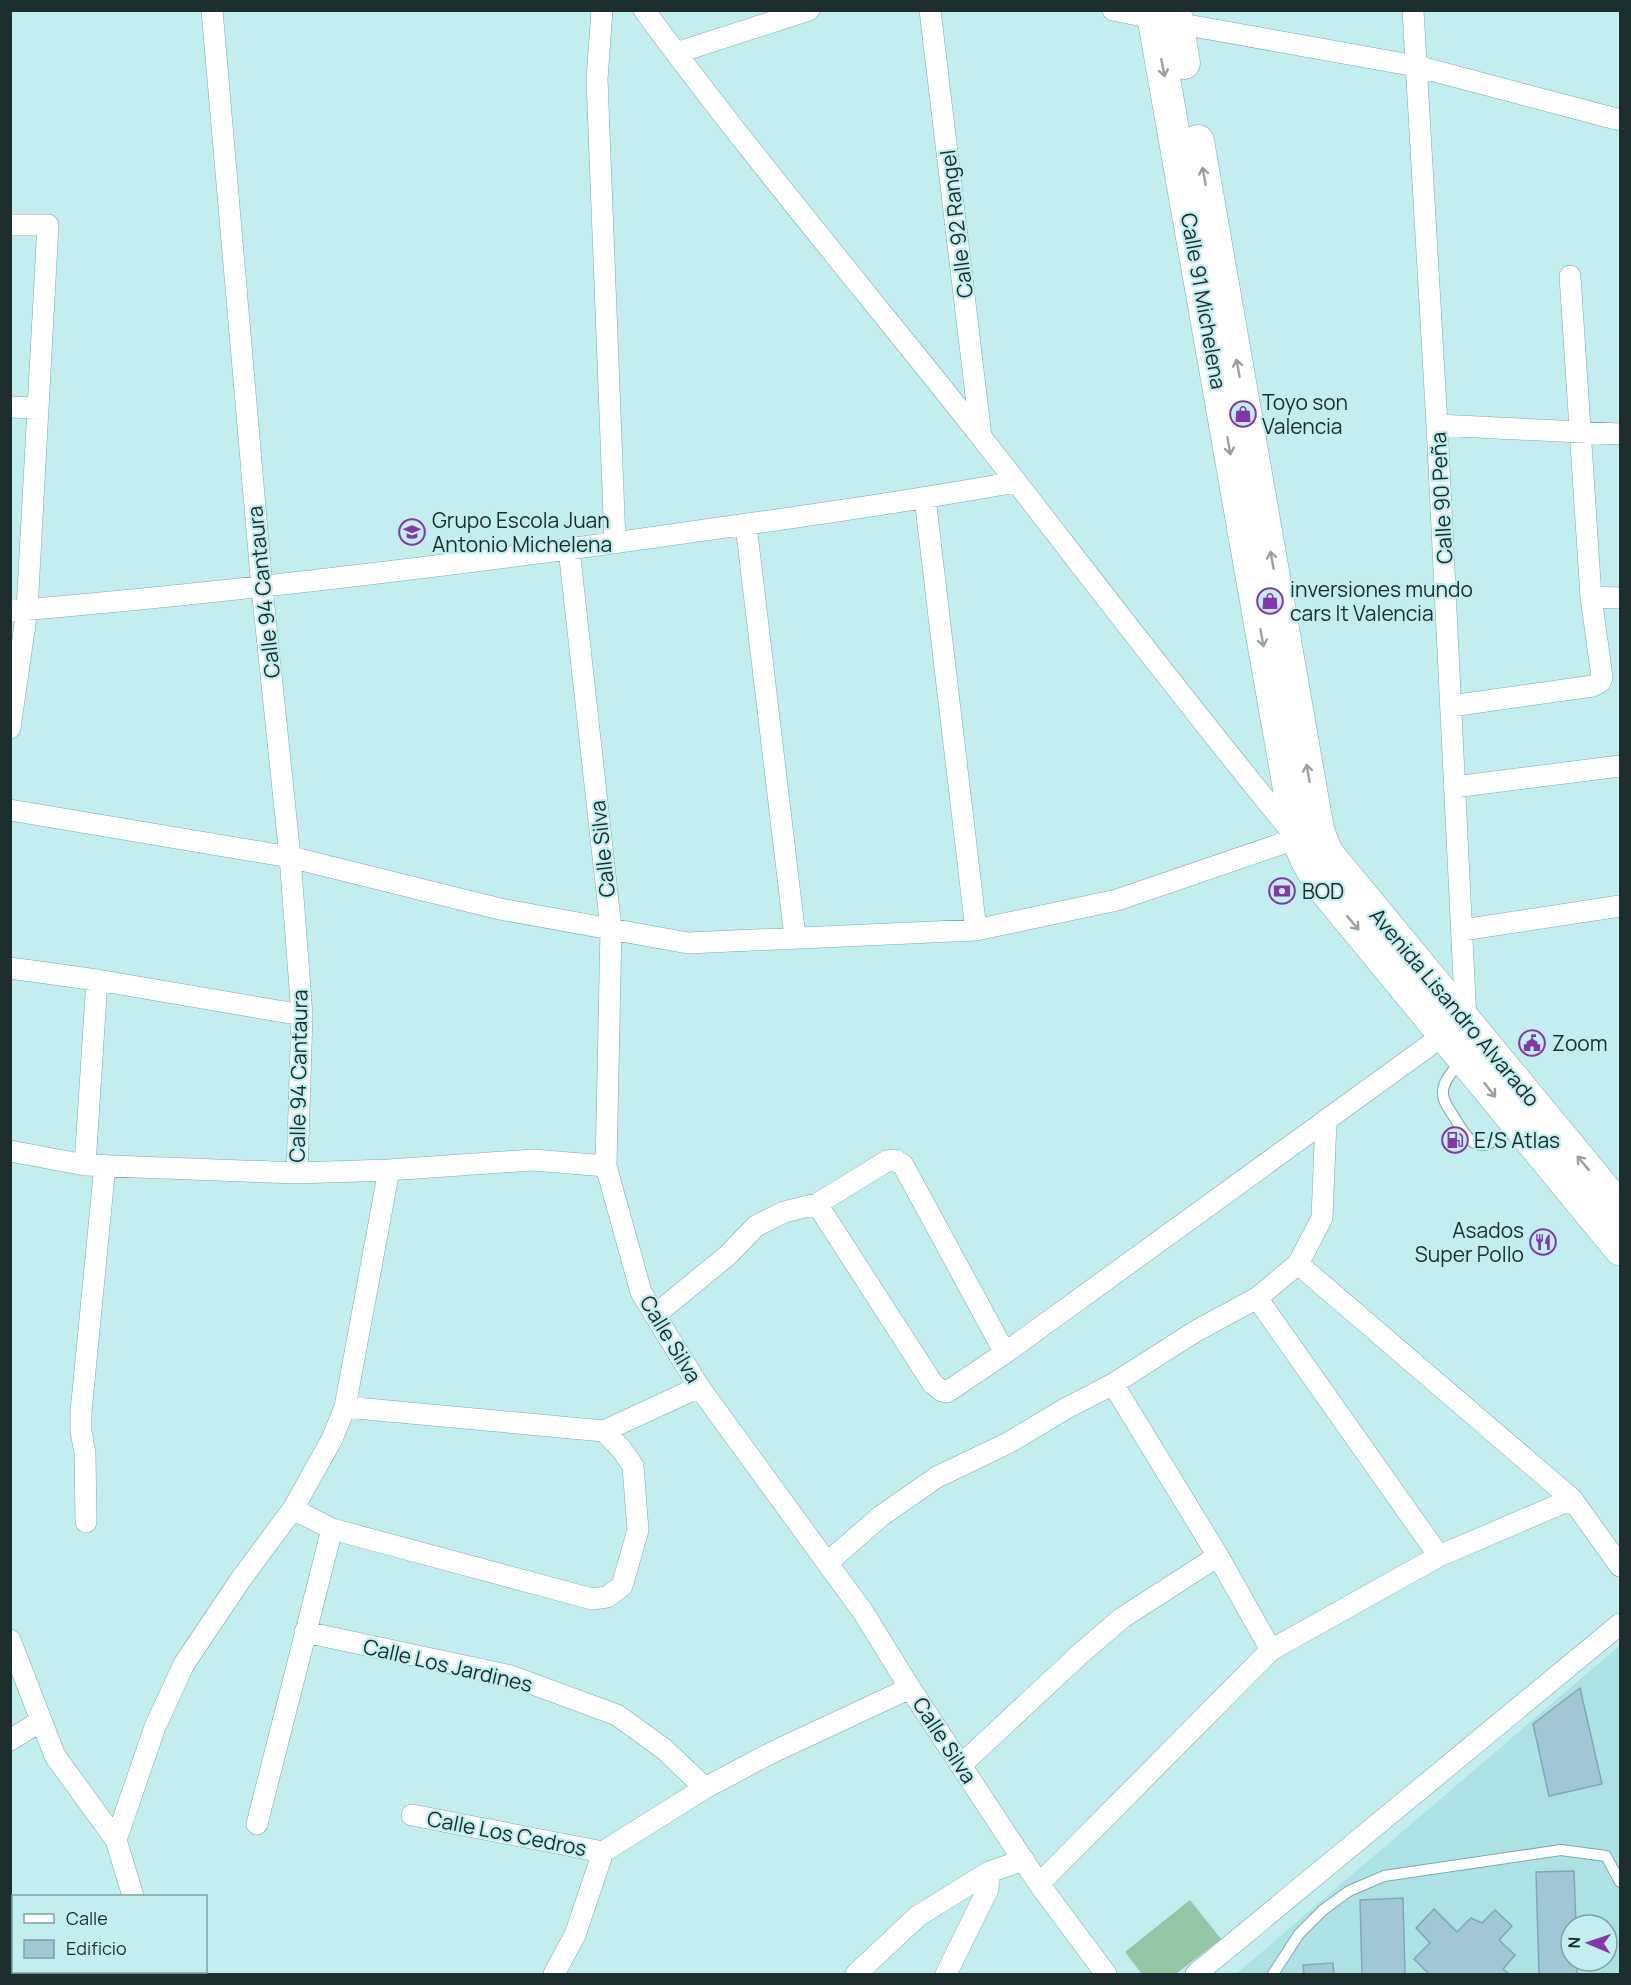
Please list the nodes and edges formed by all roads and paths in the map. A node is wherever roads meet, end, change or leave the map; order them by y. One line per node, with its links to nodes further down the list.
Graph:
1 (212, 10): 25 (street, Calle 94 Cantaura)
2 (602, 10): 23 (street)
3 (644, 10): 9 (street)
4 (809, 10): 9 (street)
5 (930, 10): 19 (street, Calle 92 Rangel)
6 (1113, 10): 8 (street)
7 (1413, 10): 10 (street, Calle 90 Peña)
8 (1164, 16): 10 (street); 34 (street, Calle 91 Michelena)
9 (676, 53): 19 (street)
10 (1416, 66): 11 (street); 16 (street, Calle 90 Peña)
11 (1620, 120)
12 (10, 225): 15 (street)
13 (1570, 276): 17 (street)
14 (10, 407): 15 (street)
15 (38, 408): 28 (street)
16 (1437, 425): 17 (street); 29 (street, Calle 90 Peña)
17 (1581, 432): 18 (street); 26 (street)
18 (1620, 434)
19 (981, 438): 20 (street)
20 (1016, 482): 21 (street); 34 (street)
21 (926, 498): 22 (street); 38 (street)
22 (746, 525): 23 (street); 40 (street)
23 (615, 543): 24 (street)
24 (569, 549): 25 (street); 37 (street, Calle Silva)
25 (262, 588): 28 (street); 35 (street, Calle 94 Cantaura)
26 (1591, 597): 27 (street); 29 (street)
27 (1620, 598)
28 (19, 611): 30 (street)
29 (1451, 706): 32 (street, Calle 90 Peña)
30 (10, 728)
31 (1620, 766): 32 (street)
32 (1454, 787): 39 (street, Calle 90 Peña)
33 (10, 810): 35 (street)
34 (1308, 835): 38 (street); 44 (street, Avenida Lisandro Alvarado)
35 (290, 857): 37 (street); 43 (street, Calle 94 Cantaura)
36 (1620, 906): 39 (street)
37 (611, 929): 40 (street); 49 (street, Calle Silva)
38 (976, 930): 40 (street)
39 (1462, 930): 44 (street, Calle 90 Peña)
40 (795, 937)
41 (10, 968): 42 (street)
42 (97, 980): 43 (street); 48 (street)
43 (302, 1015): 51 (street, Calle 94 Cantaura)
44 (1458, 1037): 45 (street); 46 (street, Avenida Lisandro Alvarado, one-way to 46); 46 (lane); 53 (street, Avenida Lisandro Alvarado, one-way to 44)
45 (1326, 1120): 55 (street); 58 (street)
46 (1517, 1124): 54 (street, Avenida Lisandro Alvarado)
47 (10, 1151): 48 (street)
48 (95, 1165): 51 (street); 65 (street)
49 (606, 1166): 50 (street); 57 (street, Calle Silva)
50 (389, 1170): 51 (street); 61 (street)
51 (297, 1173)
52 (817, 1204): 57 (street); 58 (street); 58 (street)
53 (1620, 1208)
54 (1620, 1249)
55 (1298, 1264): 56 (street); 63 (street)
56 (1257, 1298): 59 (street); 68 (street)
57 (655, 1315): 60 (street, Calle Silva)
58 (1005, 1353)
59 (1113, 1384): 67 (street); 69 (street)
60 (699, 1387): 62 (street); 69 (street, Calle Silva)
61 (345, 1407): 62 (street); 64 (street)
62 (604, 1431): 66 (street)
63 (1572, 1498): 68 (street); 70 (street)
64 (293, 1509): 66 (street); 82 (street)
65 (86, 1522)
66 (332, 1529): 72 (street)
67 (1218, 1556): 74 (street); 78 (street)
68 (1439, 1556): 74 (street)
69 (827, 1563): 75 (street, Calle Silva)
70 (1620, 1566)
71 (1620, 1624): 95 (street)
72 (306, 1632): 79 (street, Calle Los Jardines); 81 (street)
73 (10, 1640): 76 (street)
74 (1271, 1650): 89 (street)
75 (910, 1688): 78 (street, Calle Silva); 79 (street)
76 (41, 1721): 77 (street); 82 (street)
77 (10, 1740)
78 (961, 1765): 86 (street, Calle Silva)
79 (705, 1788): 83 (street)
80 (412, 1815): 83 (street, Calle Los Cedros)
81 (257, 1824)
82 (116, 1840): 90 (street)
83 (603, 1852): 91 (street)
84 (1606, 1856): 85 (lane); 88 (lane); 96 (lane)
85 (1620, 1857)
86 (1024, 1860): 87 (street); 89 (street, Calle Silva)
87 (989, 1872): 92 (street); 93 (street)
88 (1620, 1882)
89 (1040, 1884): 94 (street, Calle Silva)
90 (133, 1895)
91 (554, 1974)
92 (856, 1974)
93 (946, 1974)
94 (1106, 1974)
95 (1196, 1974)
96 (1273, 1974)

